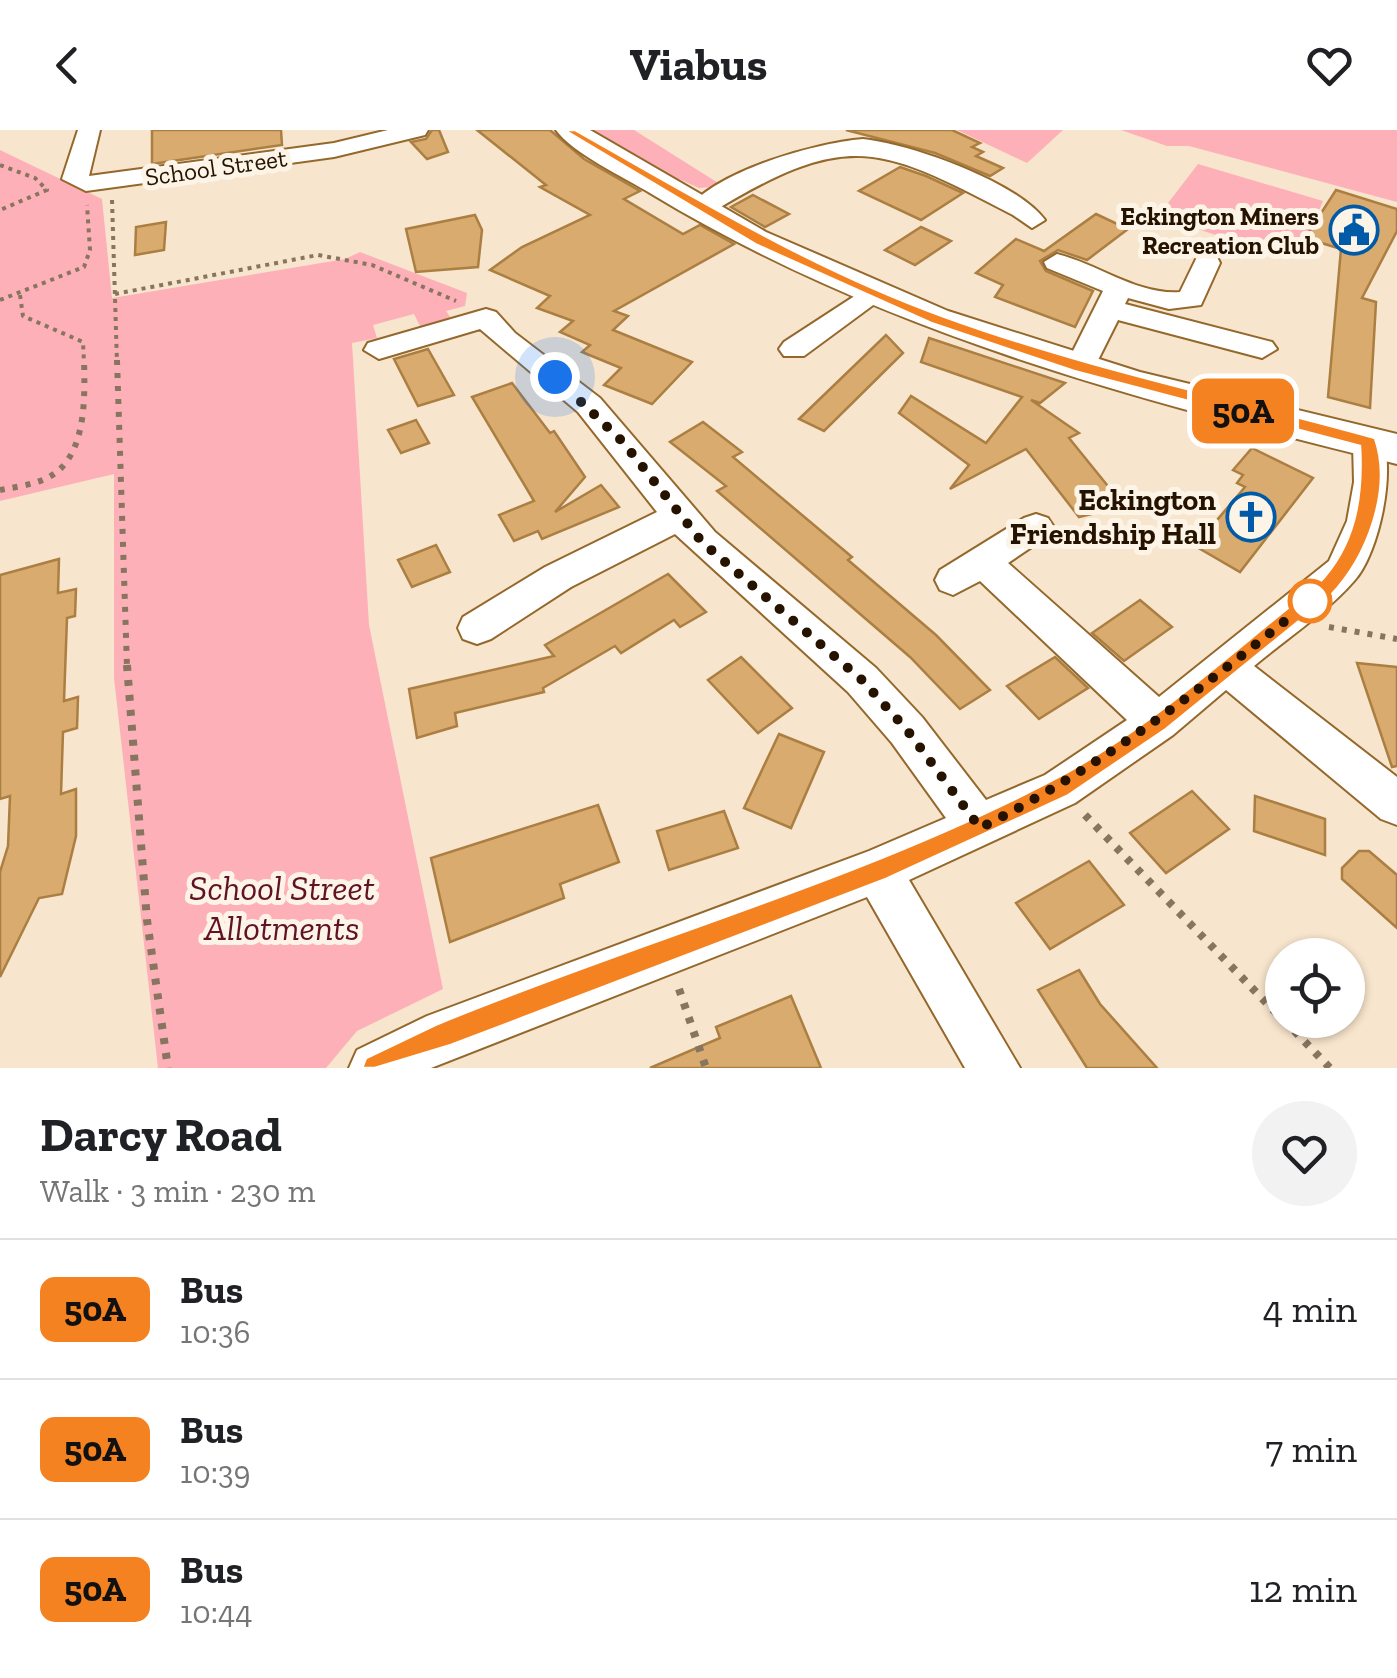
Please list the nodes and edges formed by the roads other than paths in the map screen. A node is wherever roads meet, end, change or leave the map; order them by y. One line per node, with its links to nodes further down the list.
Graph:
1 (90, 130): 6 (street)
2 (417, 130): 6 (street, School Street)
3 (570, 130): 8 (main road)
4 (911, 130): 5 (street)
5 (884, 148): 8 (street); 9 (street)
6 (80, 182): 7 (street)
7 (112, 198)
8 (700, 209): 12 (main road)
9 (1032, 220)
10 (1058, 262): 13 (street)
11 (1207, 263): 13 (street)
12 (870, 294): 14 (street); 17 (main road)
13 (1113, 298): 15 (street); 17 (street)
14 (794, 349)
15 (1262, 349)
16 (379, 350): 19 (street)
17 (1080, 367): 18 (main road)
18 (1383, 446): 22 (street)
19 (680, 516): 21 (street); 25 (street)
20 (1036, 526): 23 (street)
21 (487, 608)
22 (1227, 668): 23 (street); 24 (street)
23 (1158, 722): 25 (street)
24 (1397, 804)
25 (980, 828): 26 (street)
26 (878, 871): 27 (street); 28 (street)
27 (376, 1068)
28 (994, 1068)

